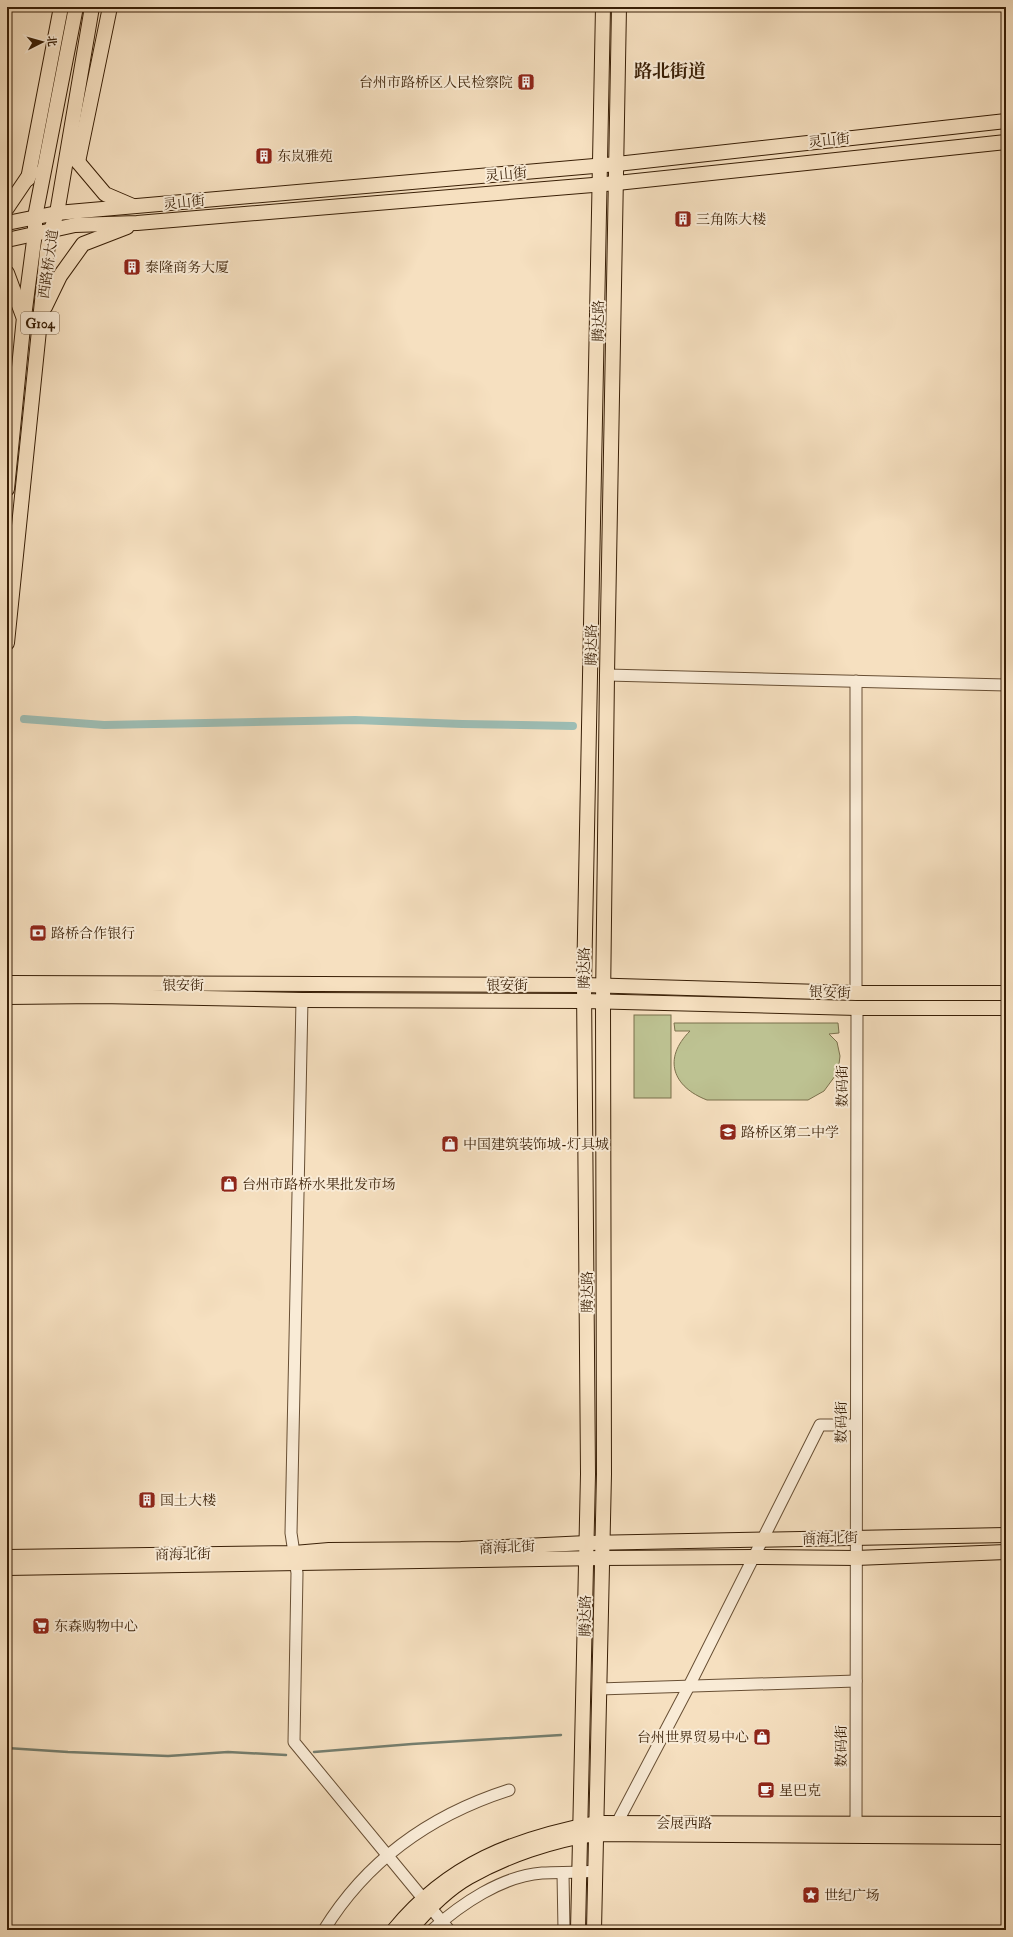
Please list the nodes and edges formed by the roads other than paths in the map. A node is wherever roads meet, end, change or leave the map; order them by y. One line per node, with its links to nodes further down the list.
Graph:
1 (61, 7): 14 (main road)
2 (76, 7): 8 (main road, 西路桥大道 / G104)
3 (92, 7): 9 (main road, 西路桥大道 / G104)
4 (110, 7): 11 (main road)
5 (603, 7): 13 (main road, 腾达路)
6 (620, 7): 12 (main road, 腾达路)
7 (1006, 121): 12 (main road, 灵山街)
8 (50, 137): 14 (main road); 20 (main road, 西路桥大道 / G104)
9 (69, 139): 11 (main road); 19 (main road, 西路桥大道 / G104)
10 (1006, 142): 16 (main road, 灵山街)
11 (78, 162): 17 (main road)
12 (617, 164): 13 (main road, 灵山街); 16 (main road, 腾达路)
13 (600, 165): 15 (main road, 腾达路); 17 (main road, 灵山街)
14 (28, 179): 18 (main road)
15 (600, 183): 16 (main road, 灵山街); 22 (main road, 灵山街); 35 (main road, 腾达路)
16 (617, 183): 31 (main road, 腾达路)
17 (135, 207): 19 (main road, 灵山街)
18 (7, 208)
19 (57, 213): 20 (main road, 灵山街); 23 (main road, 西路桥大道 / G104)
20 (35, 217): 21 (main road, 灵山街); 24 (main road, 西路桥大道 / G104)
21 (7, 223)
22 (137, 223): 23 (main road, 灵山街); 27 (main road)
23 (51, 230): 24 (main road, 灵山街); 27 (main road, 西路桥大道 / G104)
24 (35, 233): 25 (main road, 灵山街); 28 (main road, 西路桥大道 / G104)
25 (7, 240)
26 (7, 273): 28 (main road)
27 (41, 314): 30 (main road, 西路桥大道 / G104)
28 (24, 317): 29 (main road, 西路桥大道 / G104)
29 (7, 489)
30 (7, 643)
31 (607, 675): 32 (street); 36 (main road, 腾达路)
32 (856, 682): 33 (street); 37 (street)
33 (1006, 685)
34 (7, 983): 35 (main road, 银安街)
35 (584, 985): 36 (main road, 银安街); 41 (main road, 腾达路)
36 (604, 986): 37 (main road, 银安街); 42 (main road, 腾达路)
37 (856, 993): 38 (main road, 银安街)
38 (1006, 993)
39 (7, 997): 40 (main road, 银安街)
40 (302, 1000): 41 (main road, 银安街); 54 (street)
41 (584, 1001): 42 (main road, 银安街); 49 (main road, 腾达路)
42 (603, 1002): 43 (main road, 银安街); 50 (main road, 腾达路)
43 (857, 1008): 44 (main road, 银安街); 45 (street, 数码街)
44 (1006, 1008)
45 (856, 1425): 47 (street, 数码街); 48 (street)
46 (1006, 1534): 47 (main road, 商海北街)
47 (856, 1538): 48 (main road, 商海北街); 57 (street, 数码街)
48 (763, 1540): 50 (main road, 商海北街); 52 (street)
49 (587, 1543): 50 (main road, 商海北街); 54 (main road, 商海北街); 55 (main road, 腾达路)
50 (602, 1543): 56 (main road, 腾达路)
51 (1006, 1552): 57 (main road, 商海北街)
52 (754, 1556): 56 (main road, 商海北街); 57 (main road, 商海北街); 60 (street)
53 (7, 1557): 54 (main road, 商海北街)
54 (295, 1558): 55 (main road, 商海北街); 58 (main road, 商海北街); 69 (street)
55 (586, 1558): 56 (main road, 商海北街); 67 (main road, 腾达路)
56 (602, 1558): 61 (main road, 腾达路)
57 (856, 1558): 59 (street, 数码街)
58 (7, 1568)
59 (856, 1681): 60 (street); 66 (street, 数码街)
60 (689, 1686): 61 (street); 63 (street)
61 (599, 1689): 65 (main road, 腾达路)
62 (509, 1790): 69 (street)
63 (617, 1823): 65 (main road, 会展西路); 66 (main road, 会展西路)
64 (1006, 1824): 66 (main road, 会展西路)
65 (596, 1828): 66 (main road, 会展西路); 67 (main road, 会展西路); 70 (main road, 腾达路)
66 (856, 1830): 68 (main road, 会展西路)
67 (580, 1831): 71 (main road, 腾达路); 73 (main road, 会展西路)
68 (1006, 1836)
69 (387, 1855): 73 (street); 75 (street)
70 (595, 1871): 71 (street); 81 (main road, 腾达路)
71 (579, 1872): 72 (street); 80 (main road, 腾达路)
72 (563, 1874): 74 (street); 79 (street)
73 (427, 1904): 74 (street); 76 (main road, 会展西路); 77 (main road, 会展西路)
74 (445, 1926): 78 (street)
75 (324, 1930)
76 (394, 1930)
77 (410, 1930)
78 (432, 1930)
79 (564, 1930)
80 (578, 1930)
81 (594, 1930)

